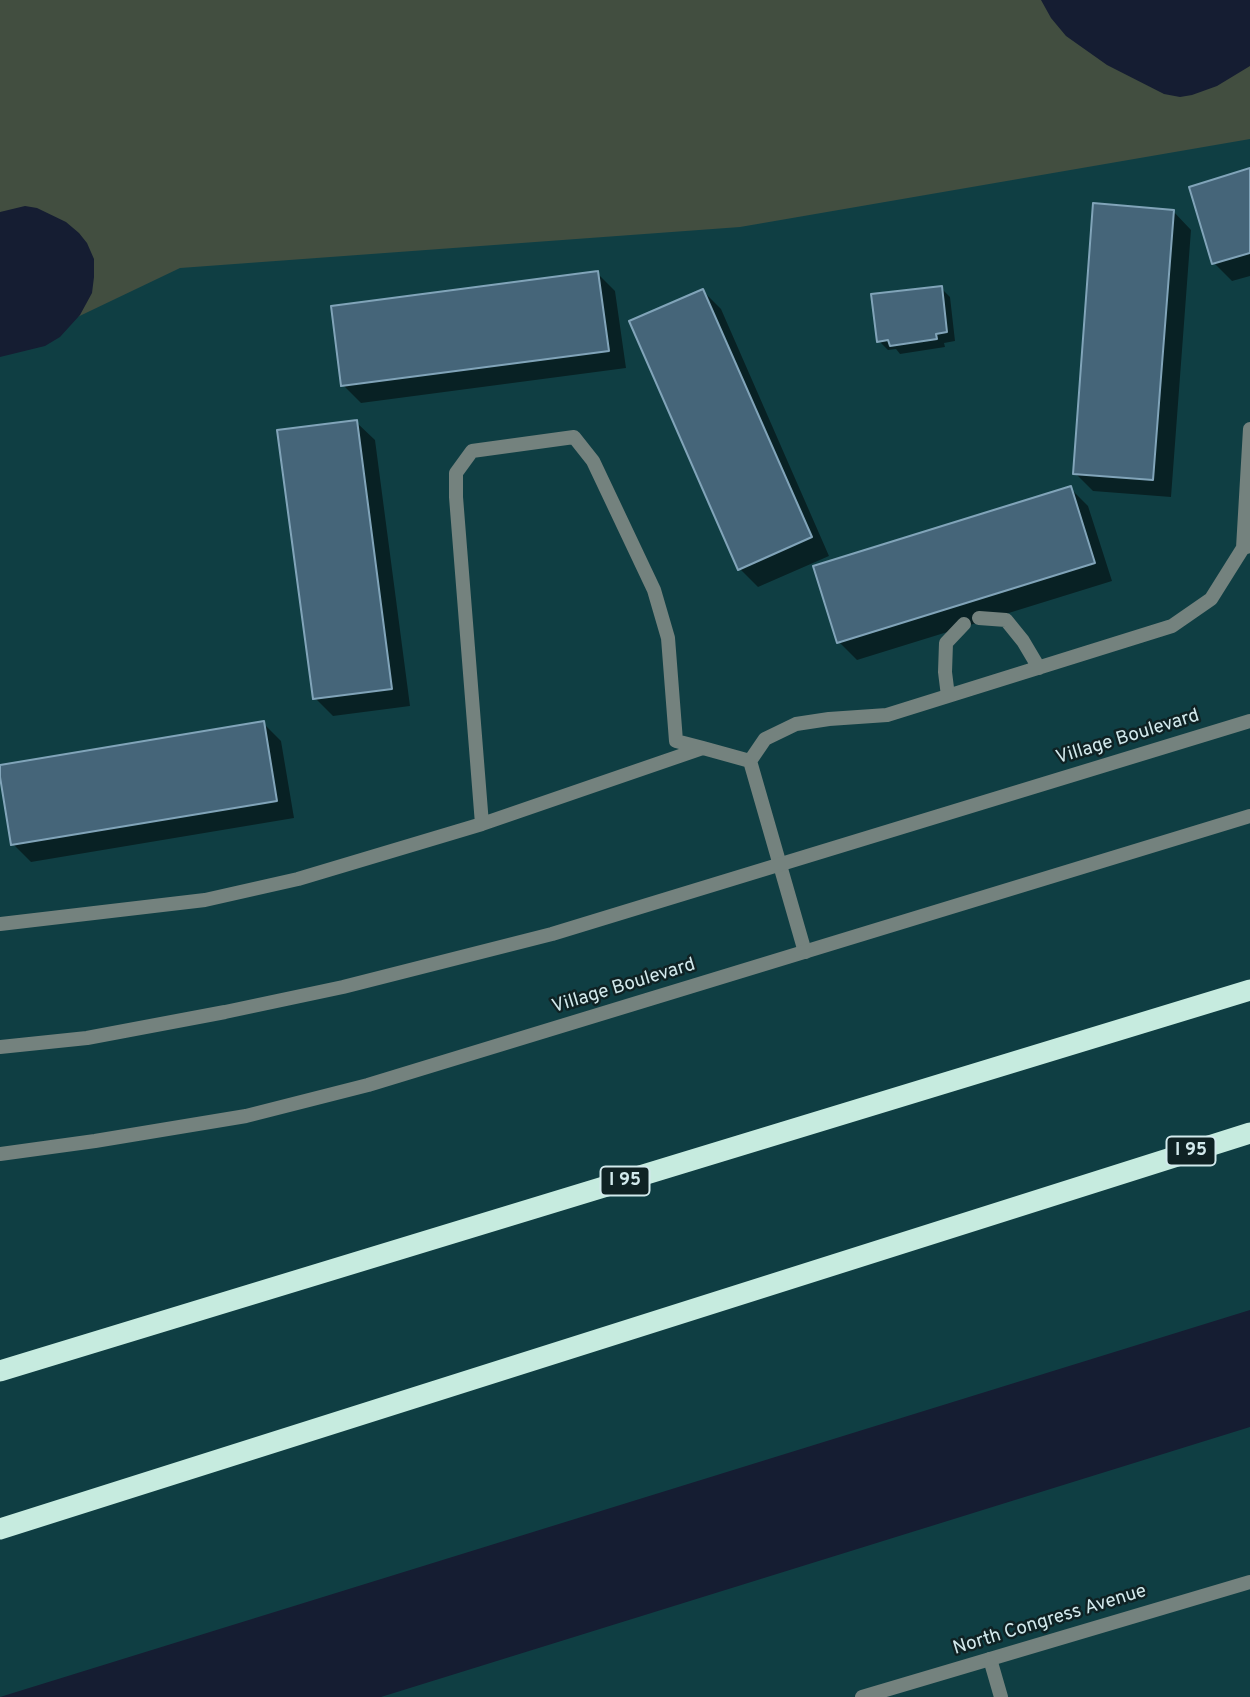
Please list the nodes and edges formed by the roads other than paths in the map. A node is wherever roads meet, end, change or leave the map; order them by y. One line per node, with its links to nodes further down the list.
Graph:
1 (1250, 429): 2 (street)
2 (1246, 547): 5 (street)
3 (979, 618): 5 (street)
4 (964, 624): 6 (street)
5 (1039, 668): 6 (street)
6 (948, 696): 9 (street)
7 (1250, 721): 12 (street, Village Boulevard)
8 (703, 748): 9 (street); 11 (street); 11 (street)
9 (751, 761): 12 (street)
10 (1250, 816): 14 (street, Village Boulevard)
11 (482, 824): 13 (street)
12 (779, 865): 14 (street); 16 (street, Village Boulevard)
13 (0, 925)
14 (805, 952): 18 (street, Village Boulevard)
15 (1250, 990): 19 (highway, I 95)
16 (0, 1047)
17 (1250, 1133): 20 (highway, I 95)
18 (0, 1154)
19 (0, 1371)
20 (0, 1529)
21 (1250, 1582): 22 (street, North Congress Avenue)
22 (990, 1659): 23 (street, North Congress Avenue); 24 (street)
23 (862, 1697)
24 (1001, 1697)

